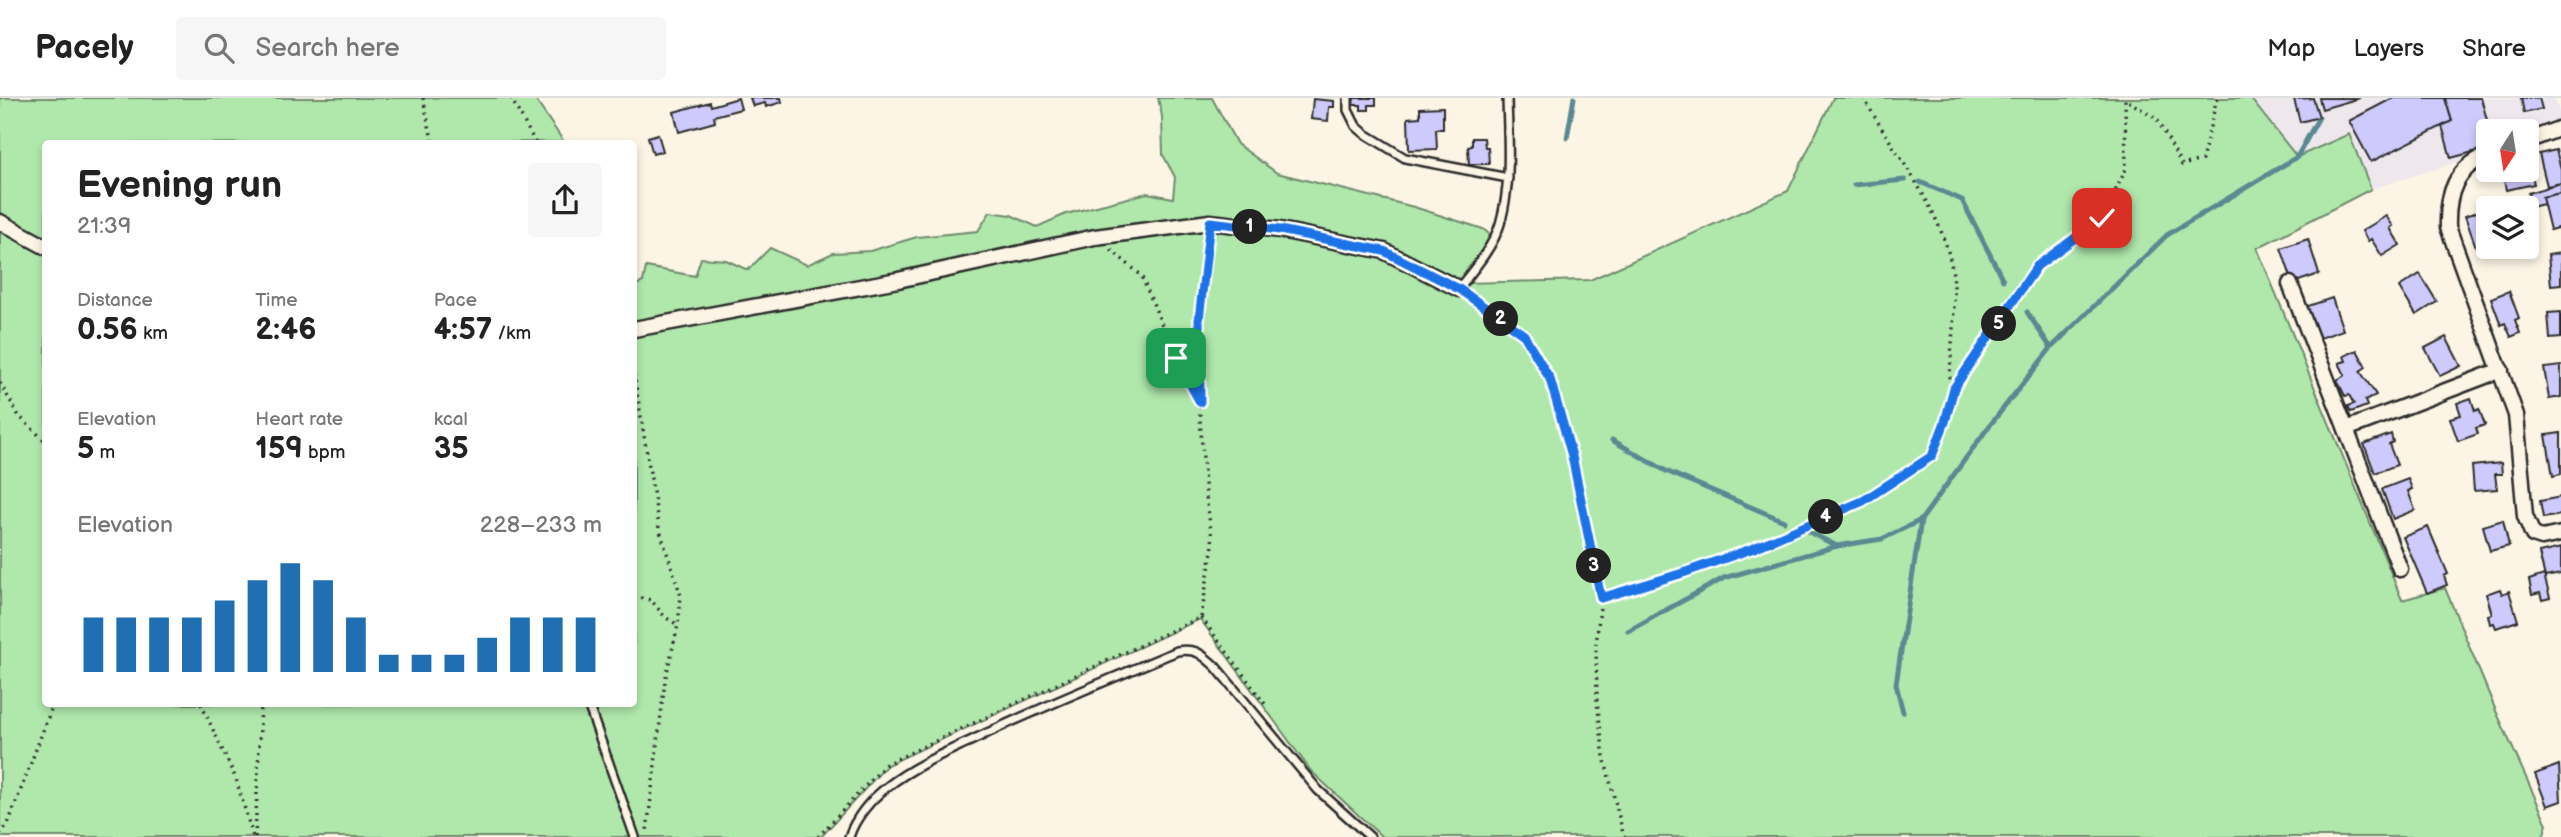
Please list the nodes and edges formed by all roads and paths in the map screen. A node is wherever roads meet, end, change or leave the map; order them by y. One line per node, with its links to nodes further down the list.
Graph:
1 (423, 98): 9 (path)
2 (511, 98): 10 (path)
3 (1348, 98): 12 (lane)
4 (1507, 98): 12 (lane)
5 (1864, 98): 22 (path)
6 (2217, 98): 22 (path)
7 (2561, 128): 8 (street)
8 (2539, 136)
9 (432, 140)
10 (534, 140)
11 (2476, 161): 20 (street)
12 (1508, 178): 18 (lane)
13 (0, 222): 16 (street)
14 (1210, 222): 15 (street); 18 (street); 24 (path)
15 (1095, 237): 19 (street); 24 (path)
16 (42, 245)
17 (2290, 284): 25 (street)
18 (1459, 289): 30 (path)
19 (637, 328)
20 (2501, 370): 25 (street); 27 (street)
21 (0, 383): 26 (path)
22 (1954, 388): 30 (path)
23 (637, 392): 32 (path)
24 (1200, 402): 31 (path)
25 (2346, 429): 28 (street)
26 (42, 438)
27 (2561, 534)
28 (2400, 569)
29 (637, 598): 32 (path)
30 (1601, 598): 45 (path)
31 (1201, 617): 37 (path); 42 (path)
32 (678, 625): 41 (path)
33 (52, 707): 38 (path)
34 (202, 707): 39 (path)
35 (261, 707): 39 (path)
36 (589, 707): 40 (lane)
37 (1273, 714)
38 (0, 834)
39 (254, 837)
40 (635, 837)
41 (646, 837)
42 (818, 837)
43 (849, 837): 44 (lane)
44 (1370, 837)
45 (1624, 837)

